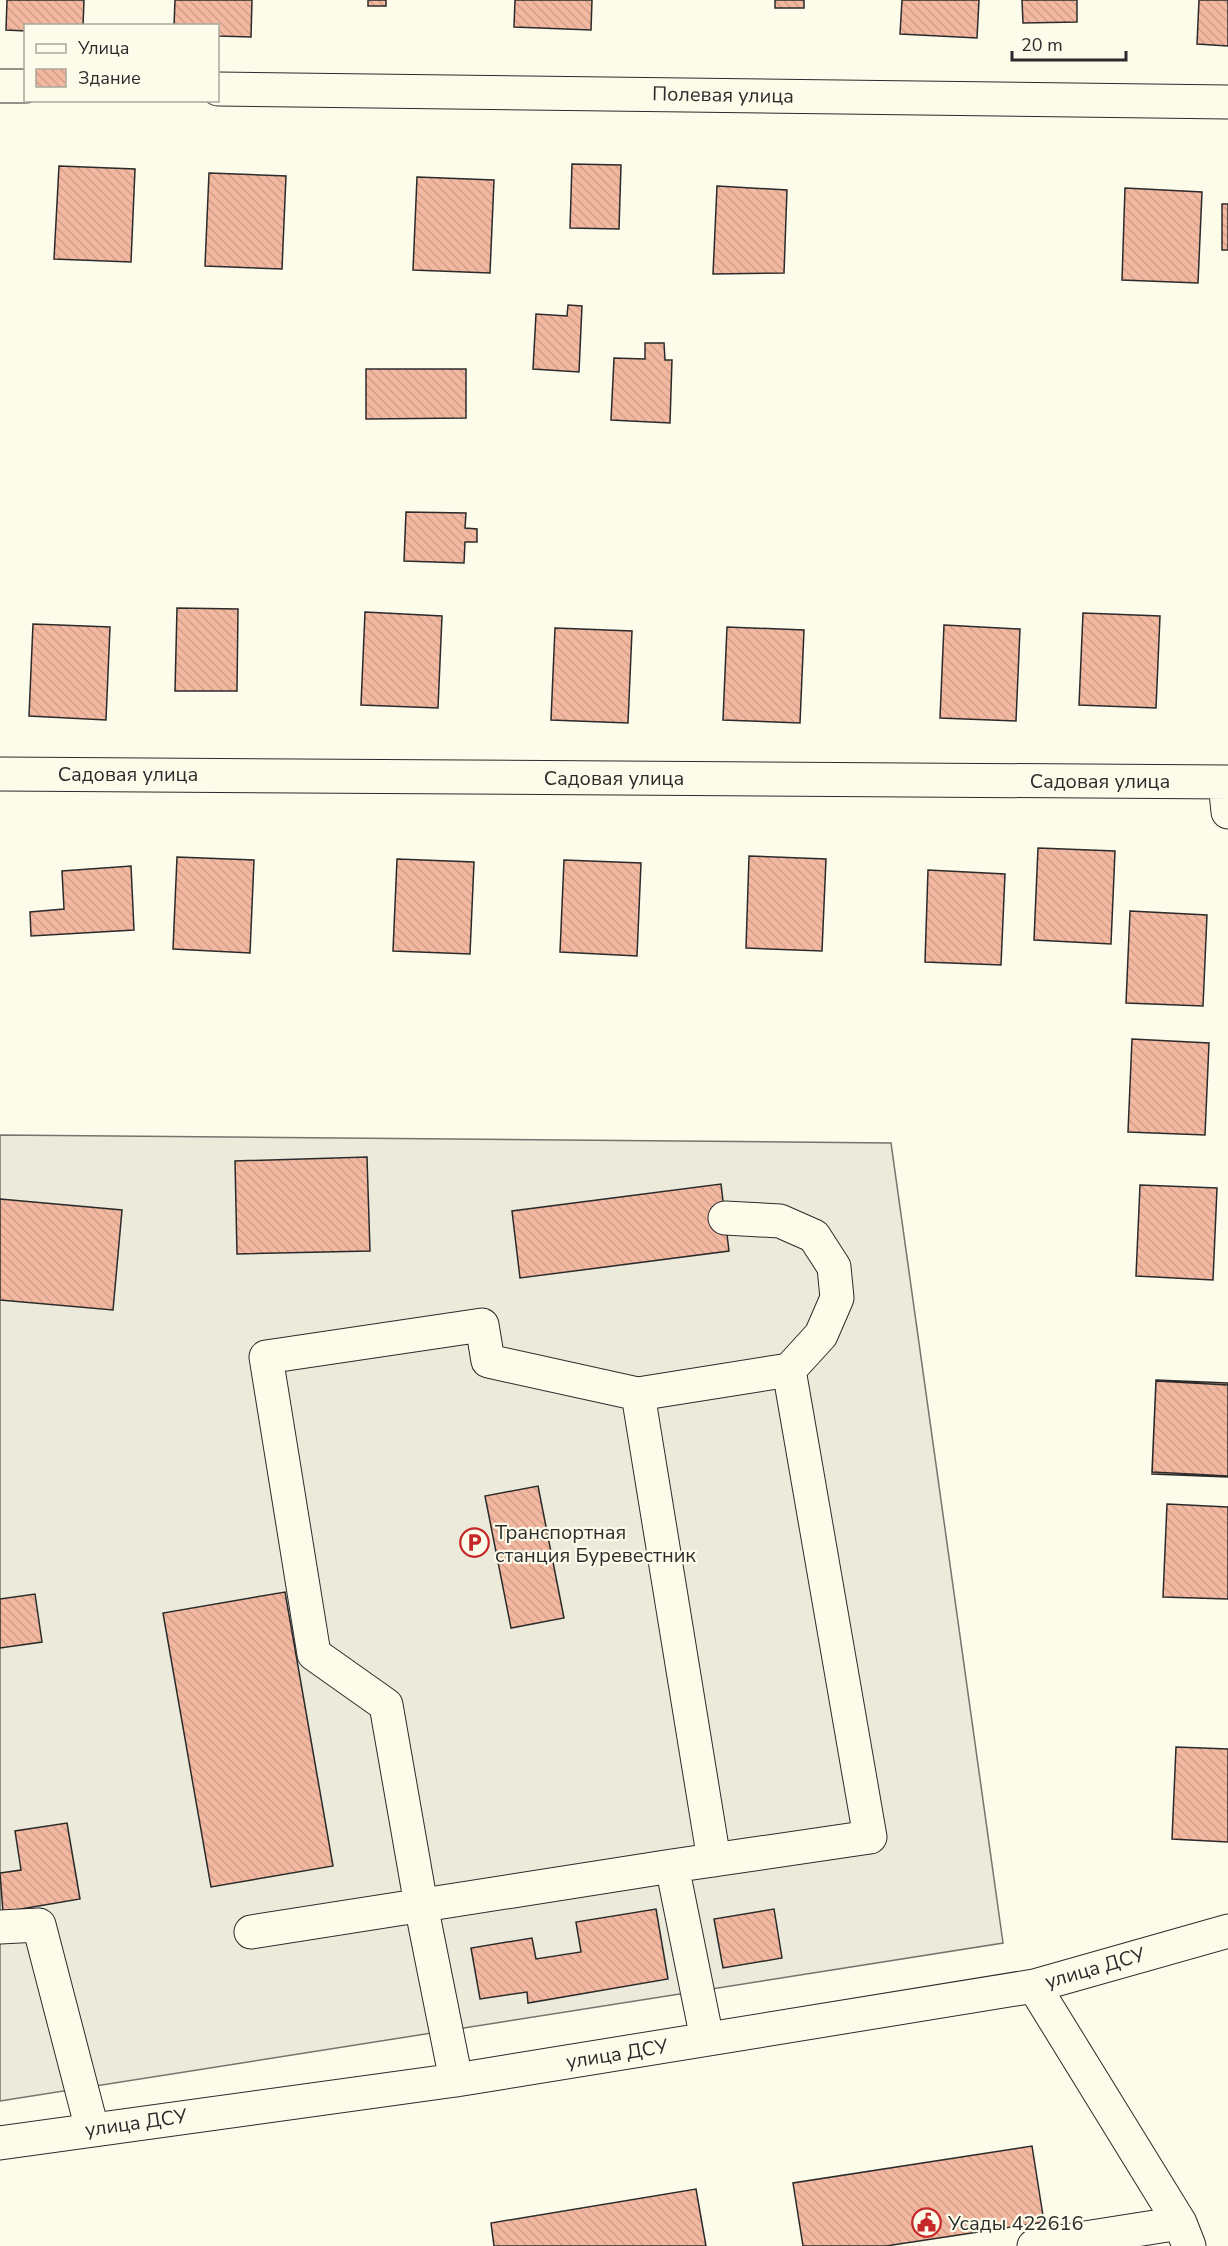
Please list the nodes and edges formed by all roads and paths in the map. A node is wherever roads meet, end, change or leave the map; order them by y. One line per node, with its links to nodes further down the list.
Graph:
1 (0, 86): 2 (street)
2 (24, 87)
3 (219, 89): 4 (street, Полевая улица)
4 (1228, 102)
5 (0, 774): 6 (street, Садовая улица)
6 (1227, 792)
7 (725, 1218): 8 (street)
8 (789, 1370): 9 (street); 10 (street)
9 (638, 1394): 10 (street); 12 (street)
10 (714, 1860): 11 (street)
11 (672, 1866): 12 (street); 17 (street)
12 (422, 1905): 15 (street); 18 (street)
13 (0, 1927): 19 (street)
14 (1228, 1931): 16 (street, улица ДСУ)
15 (250, 1932)
16 (1034, 1986): 17 (street, улица ДСУ); 21 (street)
17 (707, 2039): 18 (street, улица ДСУ)
18 (456, 2080): 19 (street, улица ДСУ)
19 (92, 2129): 20 (street, улица ДСУ)
20 (0, 2143)
21 (1184, 2235): 22 (street)
22 (1034, 2246)

